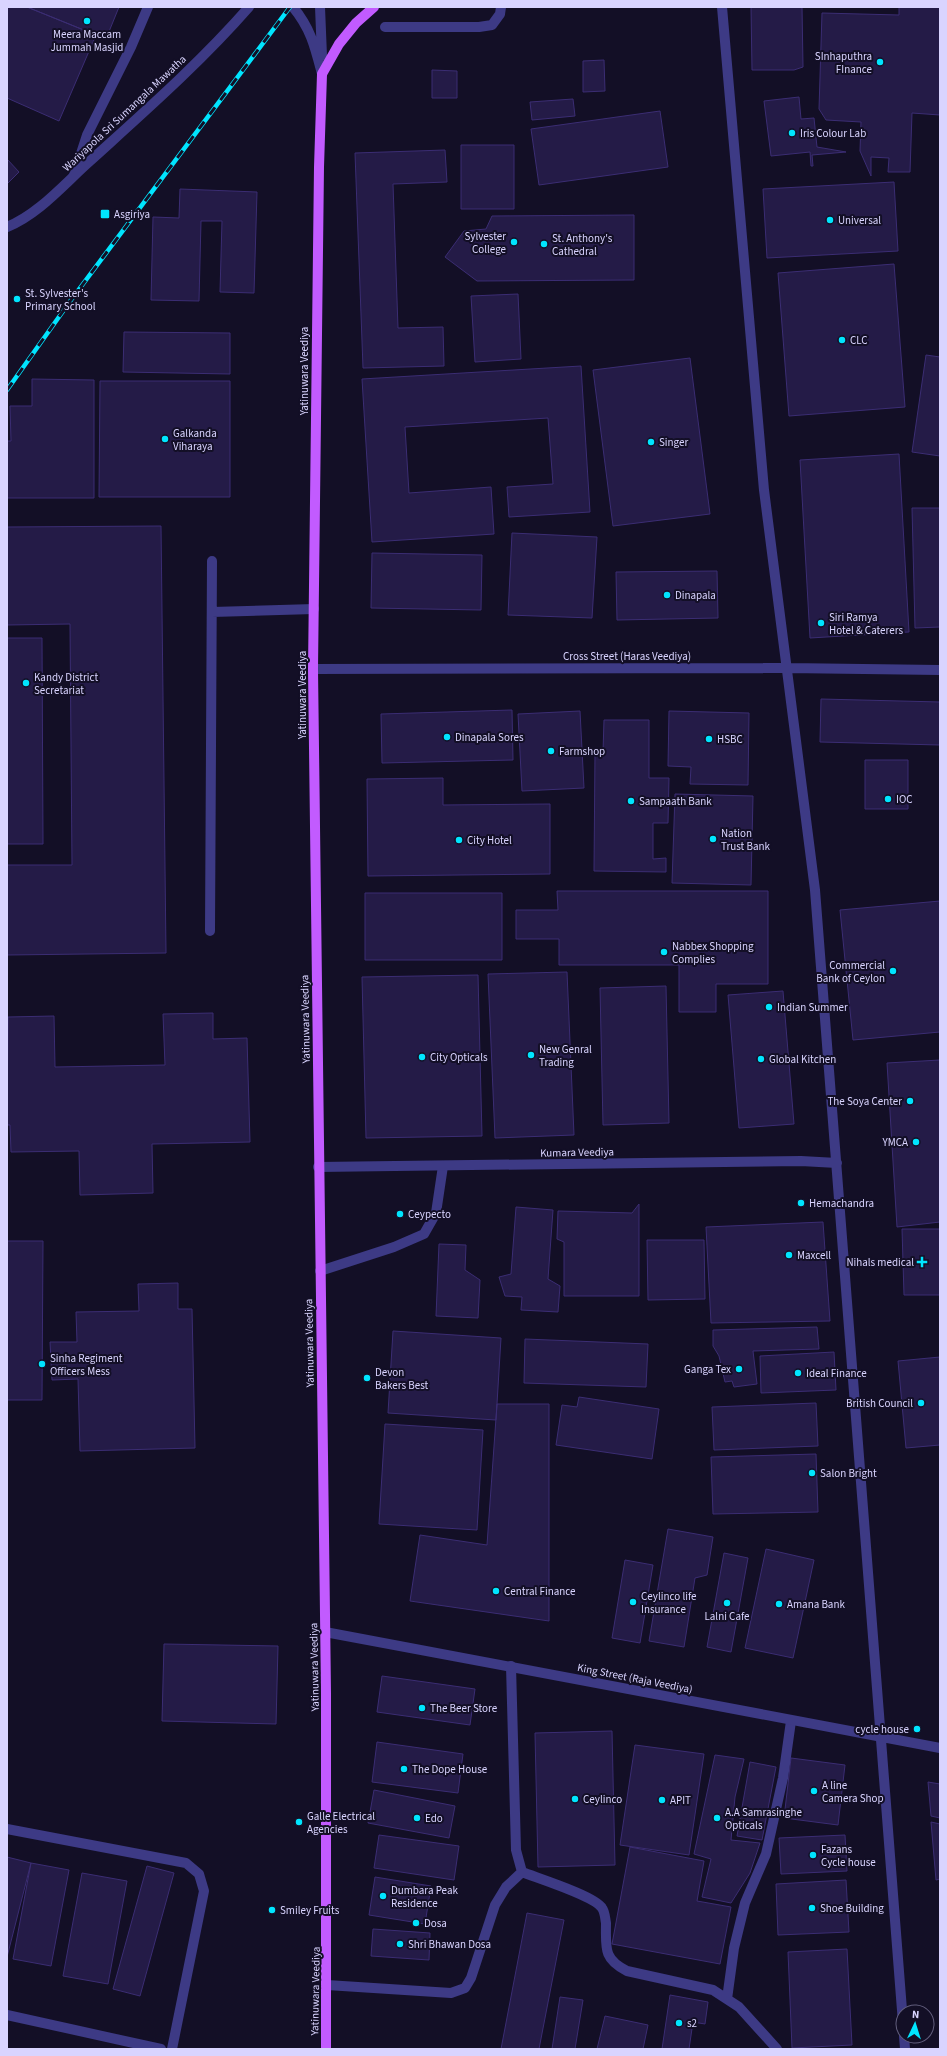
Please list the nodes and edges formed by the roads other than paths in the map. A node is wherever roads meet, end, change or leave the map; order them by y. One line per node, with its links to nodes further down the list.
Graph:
1 (148, 7): 12 (street)
2 (249, 7): 9 (street, Wariyapola Sri Sumangala Mawatha)
3 (257, 7): 9 (street)
4 (293, 7): 11 (street)
5 (320, 7): 11 (street)
6 (374, 7): 11 (main road, Yatinuwara Veediya)
7 (501, 7): 10 (street)
8 (722, 7): 17 (street)
9 (240, 18): 12 (street, Wariyapola Sri Sumangala Mawatha)
10 (385, 27)
11 (322, 74): 15 (main road, Yatinuwara Veediya)
12 (74, 175): 13 (street, Wariyapola Sri Sumangala Mawatha)
13 (7, 227)
14 (212, 561): 16 (street)
15 (314, 609): 16 (street); 18 (main road, Yatinuwara Veediya)
16 (212, 612): 20 (street)
17 (787, 668): 18 (street, Cross Street (Haras Veediya)); 19 (street, Cross Street (Haras Veediya)); 21 (street)
18 (313, 670): 23 (main road, Yatinuwara Veediya)
19 (940, 670)
20 (210, 931)
21 (837, 1163): 22 (street, Kumara Veediya); 28 (street)
22 (443, 1166): 23 (street, Kumara Veediya); 24 (street)
23 (318, 1167): 24 (main road, Yatinuwara Veediya)
24 (320, 1271): 25 (main road, Yatinuwara Veediya)
25 (325, 1632): 26 (street, King Street (Raja Veediya)); 32 (main road, Yatinuwara Veediya)
26 (511, 1666): 27 (street, King Street (Raja Veediya)); 31 (street)
27 (792, 1721): 28 (street, King Street (Raja Veediya)); 33 (street)
28 (881, 1738): 29 (street, King Street (Raja Veediya)); 34 (street)
29 (940, 1748)
30 (7, 1829): 37 (street)
31 (522, 1872): 32 (street); 33 (street)
32 (327, 1985): 38 (main road, Yatinuwara Veediya)
33 (727, 1999): 39 (street)
34 (902, 2004)
35 (7, 2015): 36 (street)
36 (161, 2049)
37 (172, 2049)
38 (326, 2049)
39 (777, 2049)

